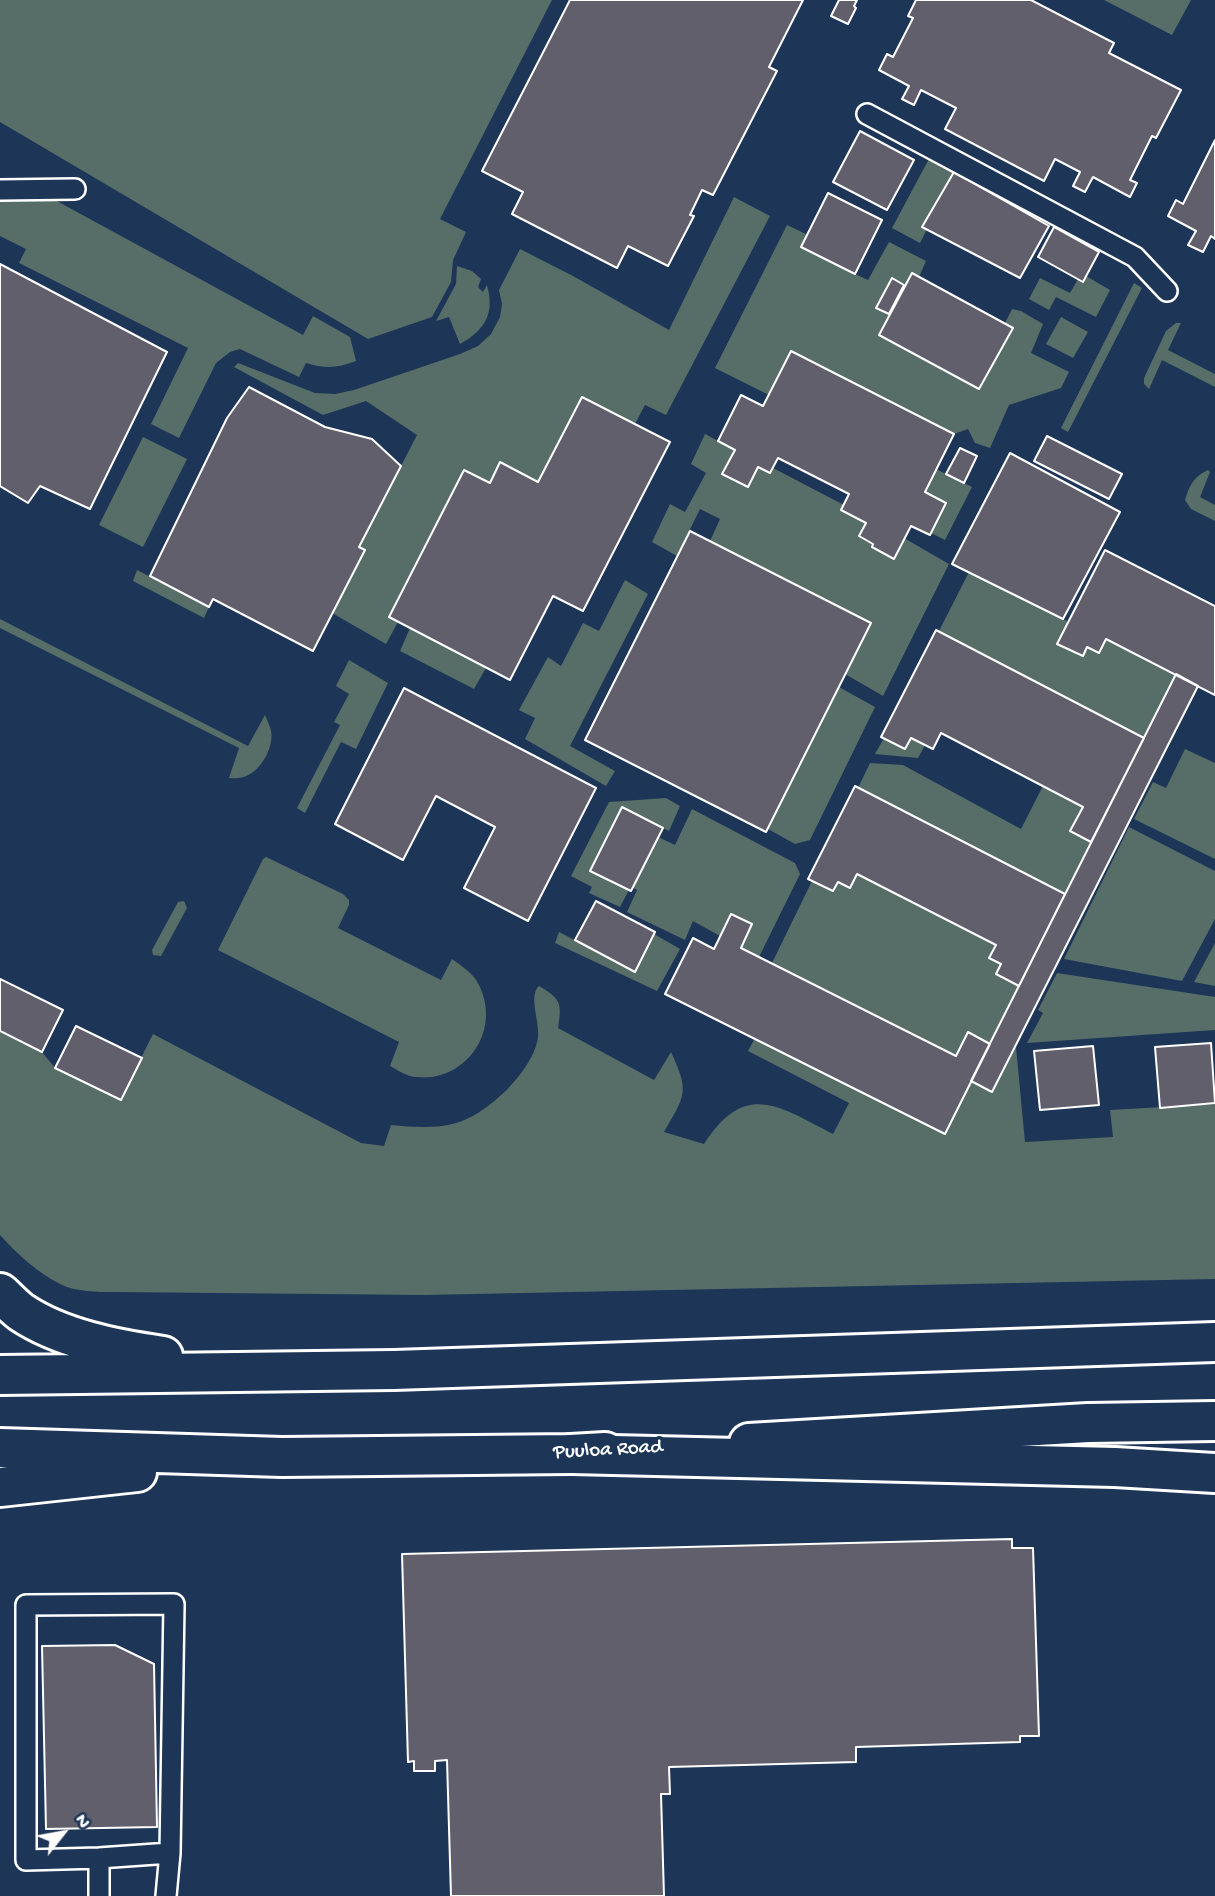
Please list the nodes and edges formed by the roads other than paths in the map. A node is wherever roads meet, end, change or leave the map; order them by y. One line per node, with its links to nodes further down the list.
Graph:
1 (867, 114): 4 (lane)
2 (0, 190): 3 (lane)
3 (75, 190)
4 (1167, 291)
5 (0, 1293): 7 (main road)
6 (1215, 1342): 7 (main road)
7 (269, 1371): 8 (main road)
8 (0, 1376)
9 (1215, 1421): 11 (main road, Puuloa Road)
10 (0, 1448): 12 (main road, Puuloa Road)
11 (571, 1454): 12 (main road, Puuloa Road); 13 (main road)
12 (282, 1457): 14 (main road)
13 (1215, 1473)
14 (0, 1487)
15 (170, 1853): 16 (lane); 16 (lane); 18 (lane)
16 (99, 1858): 17 (lane)
17 (99, 1896)
18 (166, 1896)

